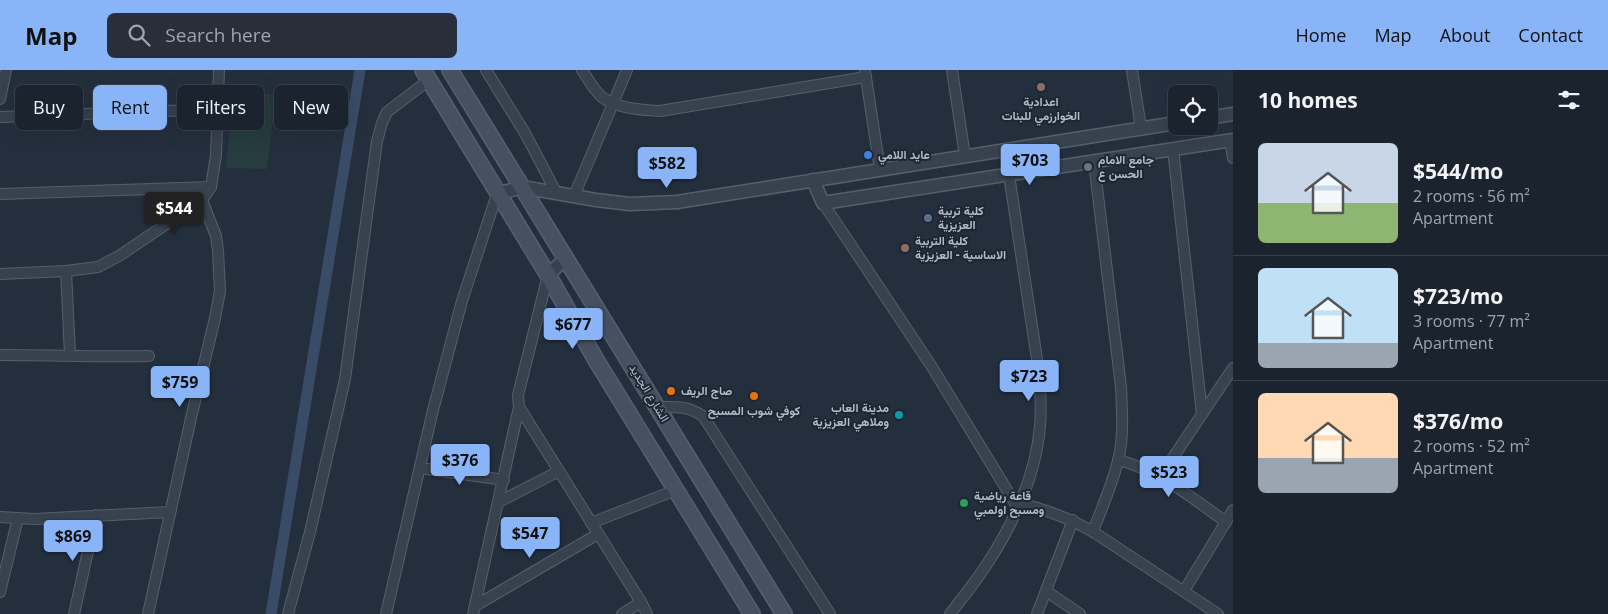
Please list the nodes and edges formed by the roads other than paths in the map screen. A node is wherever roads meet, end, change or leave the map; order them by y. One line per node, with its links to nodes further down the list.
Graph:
1 (6, 70): 12 (street)
2 (219, 70): 11 (street)
3 (450, 70): 30 (main road, الشارع الجديد)
4 (486, 70): 31 (street)
5 (582, 70): 13 (street)
6 (627, 70): 13 (street)
7 (952, 70): 23 (street)
8 (1132, 70): 19 (street)
9 (866, 73): 13 (street); 26 (street)
10 (426, 75): 33 (main road); 73 (street)
11 (219, 85)
12 (0, 98)
13 (613, 103): 34 (street)
14 (177, 111): 17 (street)
15 (1233, 114): 16 (street)
16 (1218, 116)
17 (0, 117)
18 (1168, 124): 19 (street)
19 (1141, 128): 23 (street)
20 (217, 130): 29 (street)
21 (1232, 140): 22 (street); 24 (street)
22 (1173, 149): 25 (street); 47 (street)
23 (966, 156): 26 (street)
24 (1233, 158)
25 (1094, 162): 27 (street); 48 (street)
26 (880, 170): 28 (street)
27 (1009, 175): 36 (street); 55 (street)
28 (813, 180): 34 (street); 36 (street)
29 (211, 187): 32 (street); 35 (street)
30 (522, 187): 31 (street); 33 (street); 37 (main road, الشارع الجديد)
31 (556, 192): 34 (street)
32 (0, 194)
33 (497, 194): 40 (main road); 49 (street)
34 (574, 196)
35 (202, 200): 38 (street); 57 (street)
36 (823, 203): 55 (street)
37 (566, 258): 40 (street); 46 (main road, الشارع الجديد)
38 (66, 272): 39 (street); 42 (street)
39 (0, 274)
40 (548, 275): 45 (street); 53 (main road)
41 (0, 355): 42 (street)
42 (70, 355): 43 (street)
43 (149, 356)
44 (1233, 368): 47 (street)
45 (519, 407): 50 (street); 52 (street)
46 (657, 407): 78 (main road, الشارع الجديد); 79 (street)
47 (1202, 414): 51 (street)
48 (1118, 460): 51 (street); 64 (street)
49 (420, 468): 52 (street); 74 (street)
50 (559, 471): 54 (street); 62 (street)
51 (1160, 477): 63 (street)
52 (504, 480): 54 (street)
53 (676, 490): 62 (street); 77 (main road)
54 (499, 502): 70 (street)
55 (1019, 505): 61 (street); 80 (street)
56 (1233, 510): 63 (street)
57 (170, 512): 58 (street); 72 (street)
58 (96, 515): 60 (street); 71 (street)
59 (0, 517): 60 (street)
60 (18, 518): 68 (street)
61 (1073, 520): 64 (street); 66 (street)
62 (591, 522): 65 (street)
63 (1226, 522): 67 (street)
64 (1093, 531): 67 (street)
65 (598, 534): 69 (street); 70 (street)
66 (1046, 591): 81 (street); 82 (street)
67 (1184, 591): 83 (street)
68 (0, 592)
69 (641, 602): 75 (street); 76 (street)
70 (474, 610)
71 (74, 614)
72 (148, 614)
73 (288, 614)
74 (386, 614)
75 (622, 614)
76 (647, 614)
77 (752, 614)
78 (784, 614)
79 (830, 614)
80 (950, 614)
81 (1037, 614)
82 (1080, 614)
83 (1218, 614)

